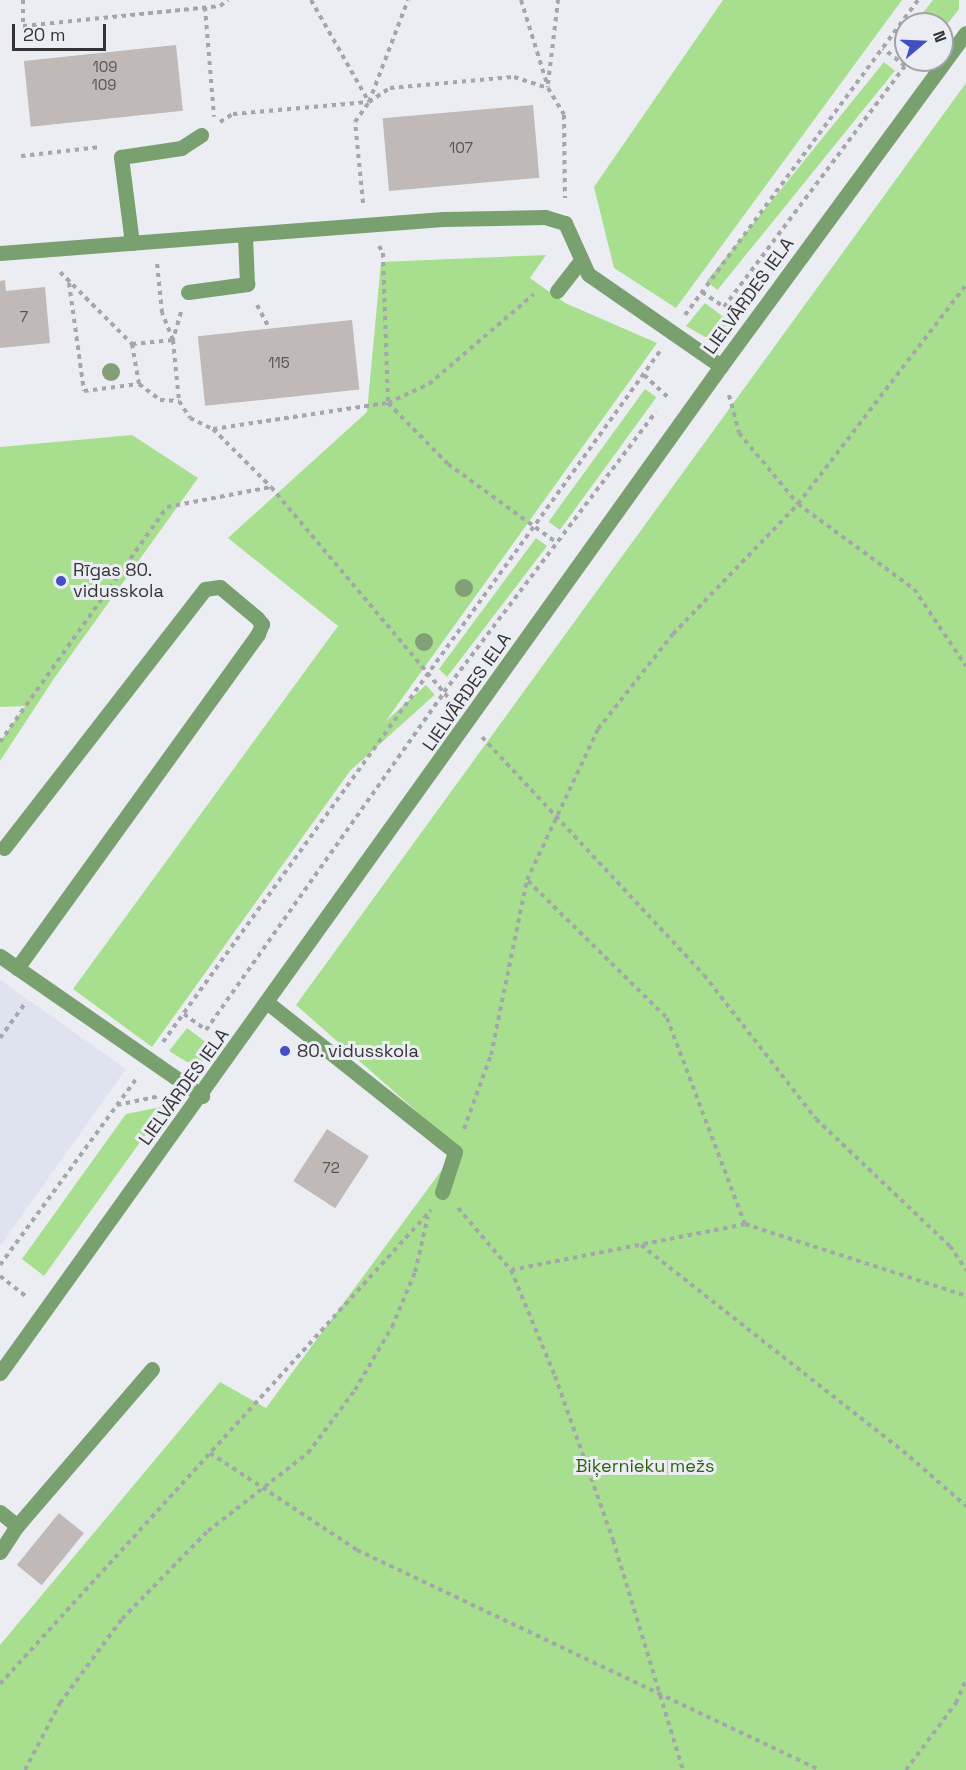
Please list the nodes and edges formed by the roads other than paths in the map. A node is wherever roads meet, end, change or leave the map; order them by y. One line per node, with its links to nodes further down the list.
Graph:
1 (966, 33): 9 (street, LIELVĀRDES IELA)
2 (201, 135): 4 (street)
3 (245, 236): 4 (street); 6 (street); 8 (street)
4 (132, 243): 5 (street)
5 (0, 253)
6 (580, 262): 7 (street); 9 (street)
7 (557, 291)
8 (188, 292)
9 (721, 366): 13 (street, LIELVĀRDES IELA)
10 (4, 848): 12 (street)
11 (0, 956): 12 (street)
12 (17, 968): 14 (street)
13 (268, 1003): 14 (street, LIELVĀRDES IELA); 15 (street)
14 (202, 1096): 17 (street, LIELVĀRDES IELA)
15 (442, 1192)
16 (152, 1369): 19 (street)
17 (0, 1373)
18 (0, 1512): 19 (street)
19 (17, 1526): 20 (street)
20 (0, 1552)

